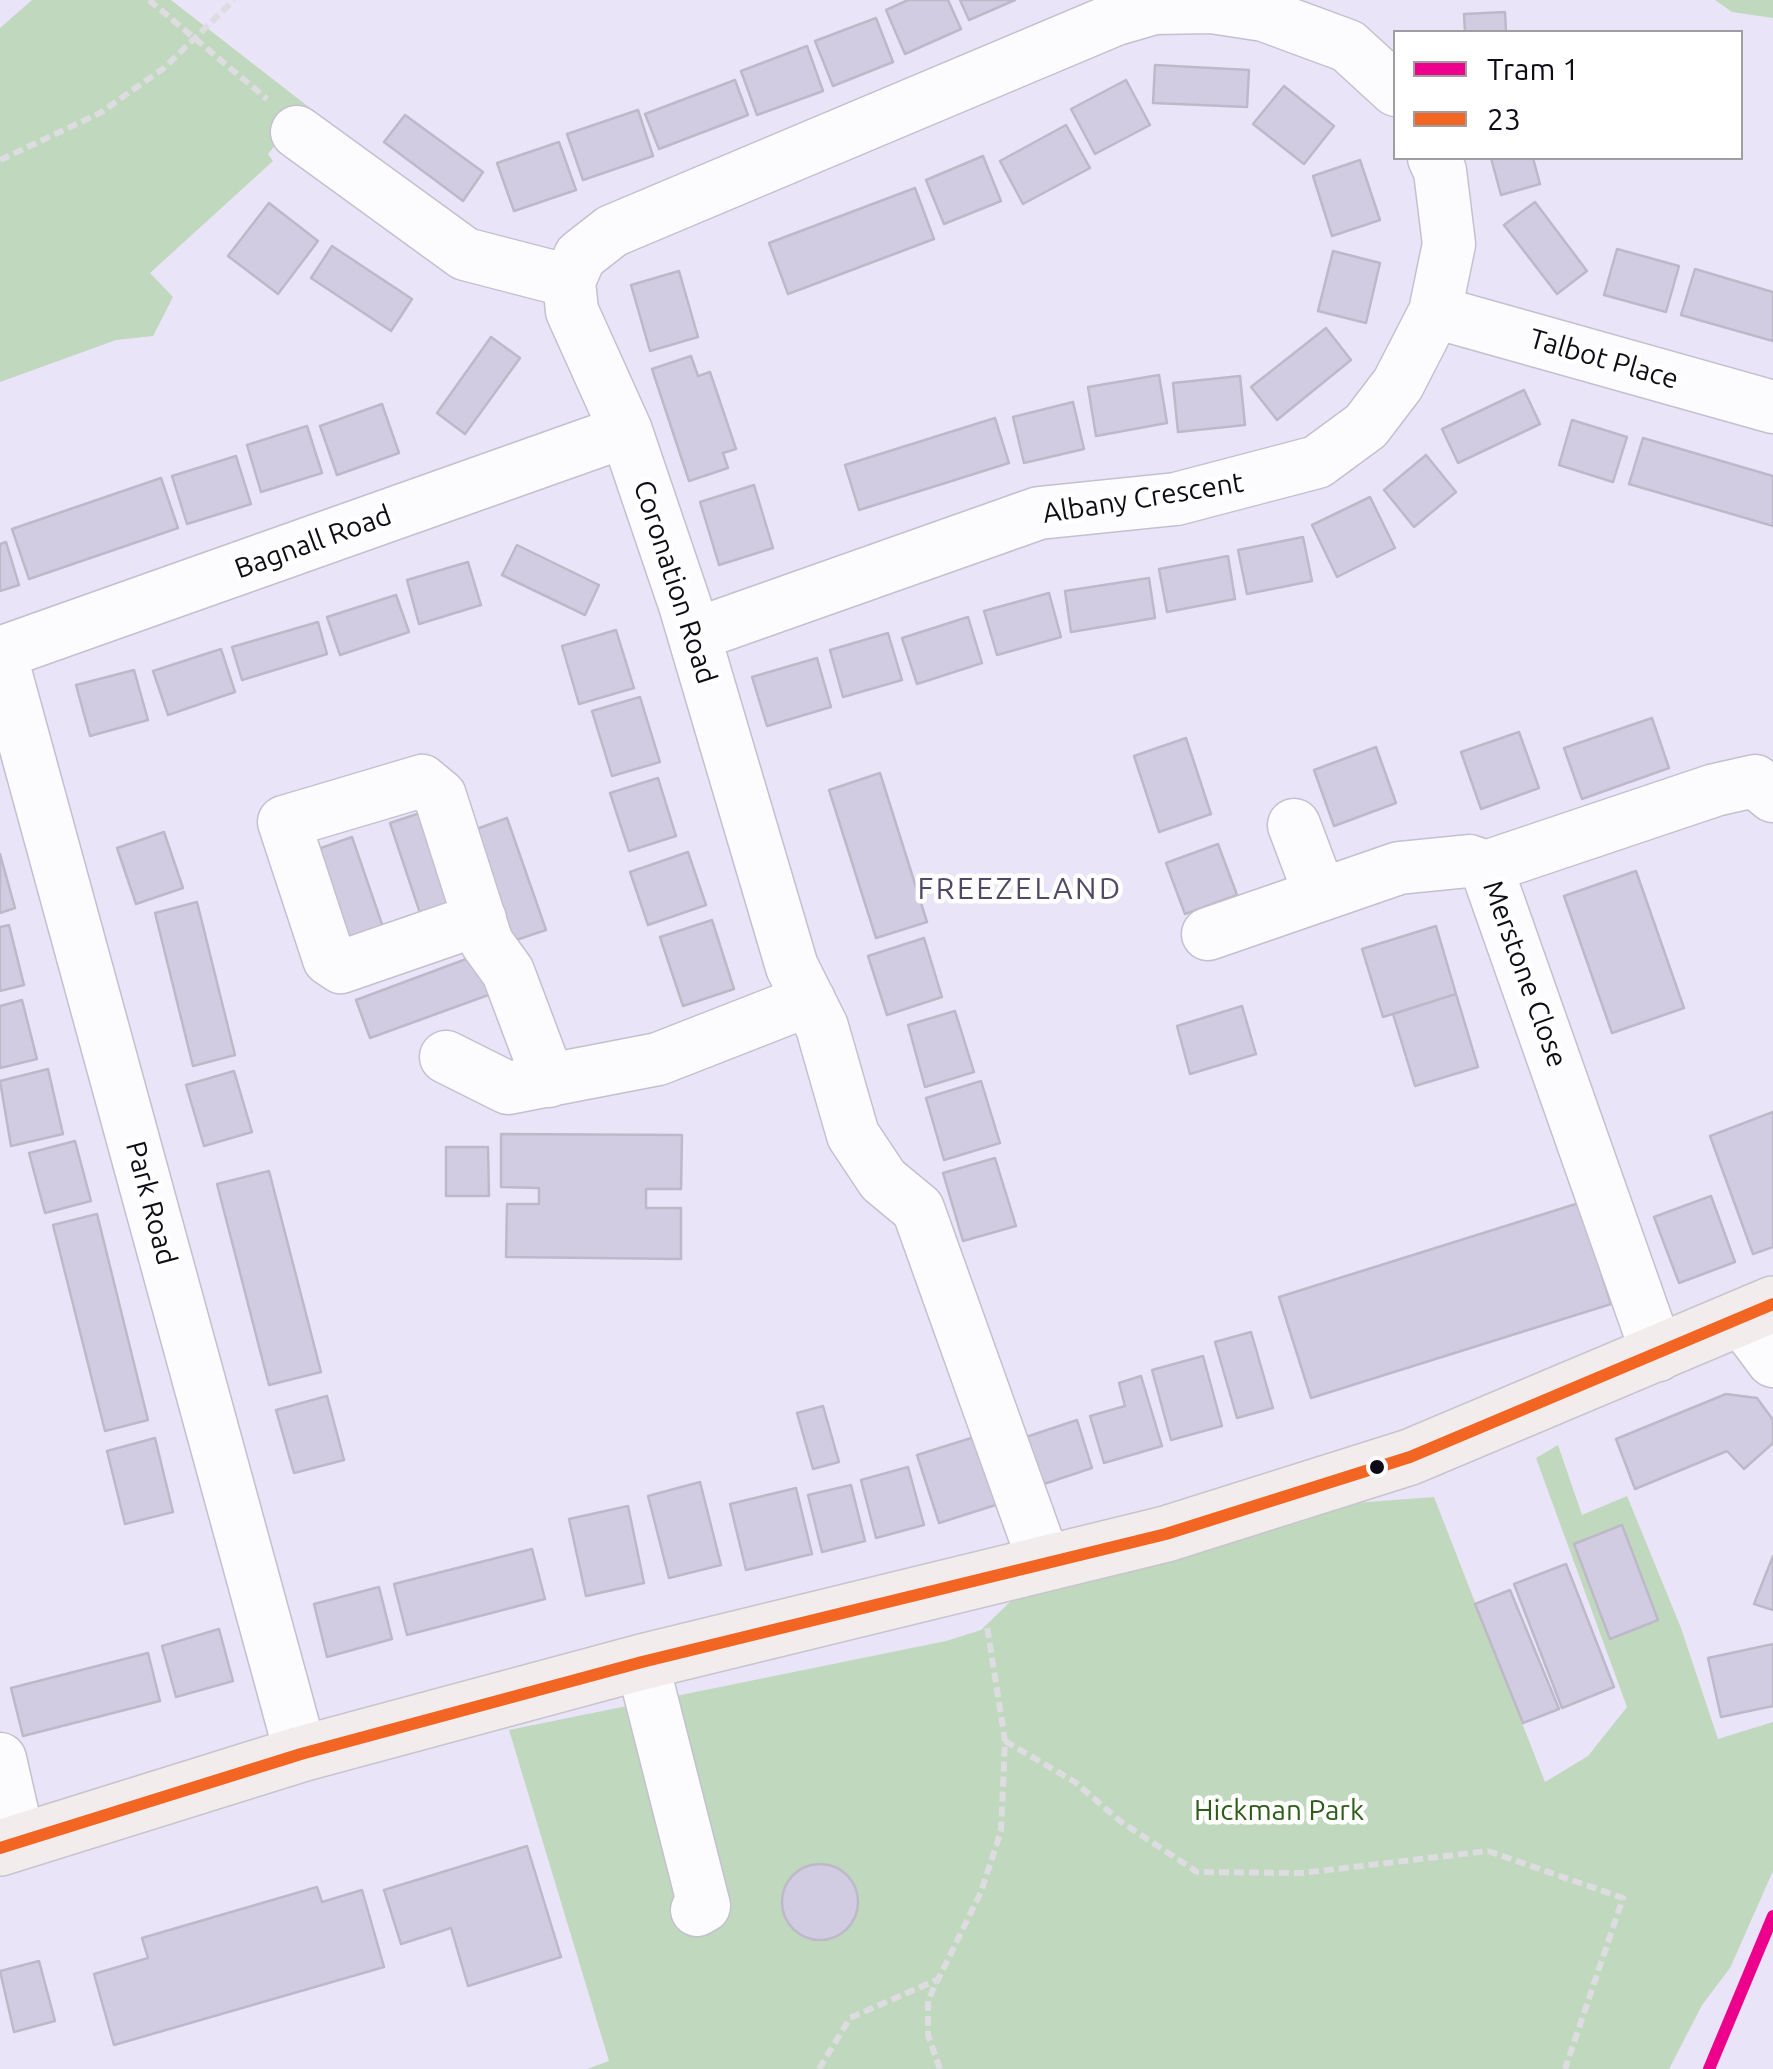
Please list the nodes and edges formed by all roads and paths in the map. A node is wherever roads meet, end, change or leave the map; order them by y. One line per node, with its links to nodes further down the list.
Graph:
1 (149, 0): 3 (path)
2 (234, 0): 3 (path)
3 (193, 40): 5 (path); 6 (path)
4 (1393, 87): 8 (street)
5 (285, 120): 8 (street)
6 (0, 160)
7 (1435, 160): 9 (street, Albany Crescent)
8 (569, 281): 11 (street, Coronation Road)
9 (1435, 312): 10 (street, Talbot Place); 12 (street, Albany Crescent)
10 (1773, 406)
11 (626, 431): 12 (street, Coronation Road); 13 (street, Bagnall Road)
12 (694, 635): 20 (street, Coronation Road)
13 (0, 653): 29 (street, Park Road)
14 (1773, 796): 16 (street)
15 (1294, 824): 17 (street)
16 (1486, 867): 17 (street, Merstone Close); 24 (street, Merstone Close)
17 (1320, 894): 19 (street, Merstone Close)
18 (480, 919): 22 (street)
19 (1208, 934)
20 (809, 1000): 22 (street); 25 (street, Coronation Road)
21 (446, 1057): 22 (street)
22 (549, 1081)
23 (1762, 1328): 24 (main road)
24 (1658, 1356): 25 (main road)
25 (1045, 1564): 26 (main road)
26 (980, 1580): 27 (main road); 28 (path)
27 (642, 1662): 29 (main road); 32 (street)
28 (1005, 1741): 33 (path); 36 (path)
29 (301, 1754): 31 (main road)
30 (0, 1759): 31 (street)
31 (9, 1845)
32 (697, 1910)
33 (938, 1979): 34 (path); 35 (path)
34 (820, 2069)
35 (940, 2069)
36 (1565, 2069)

